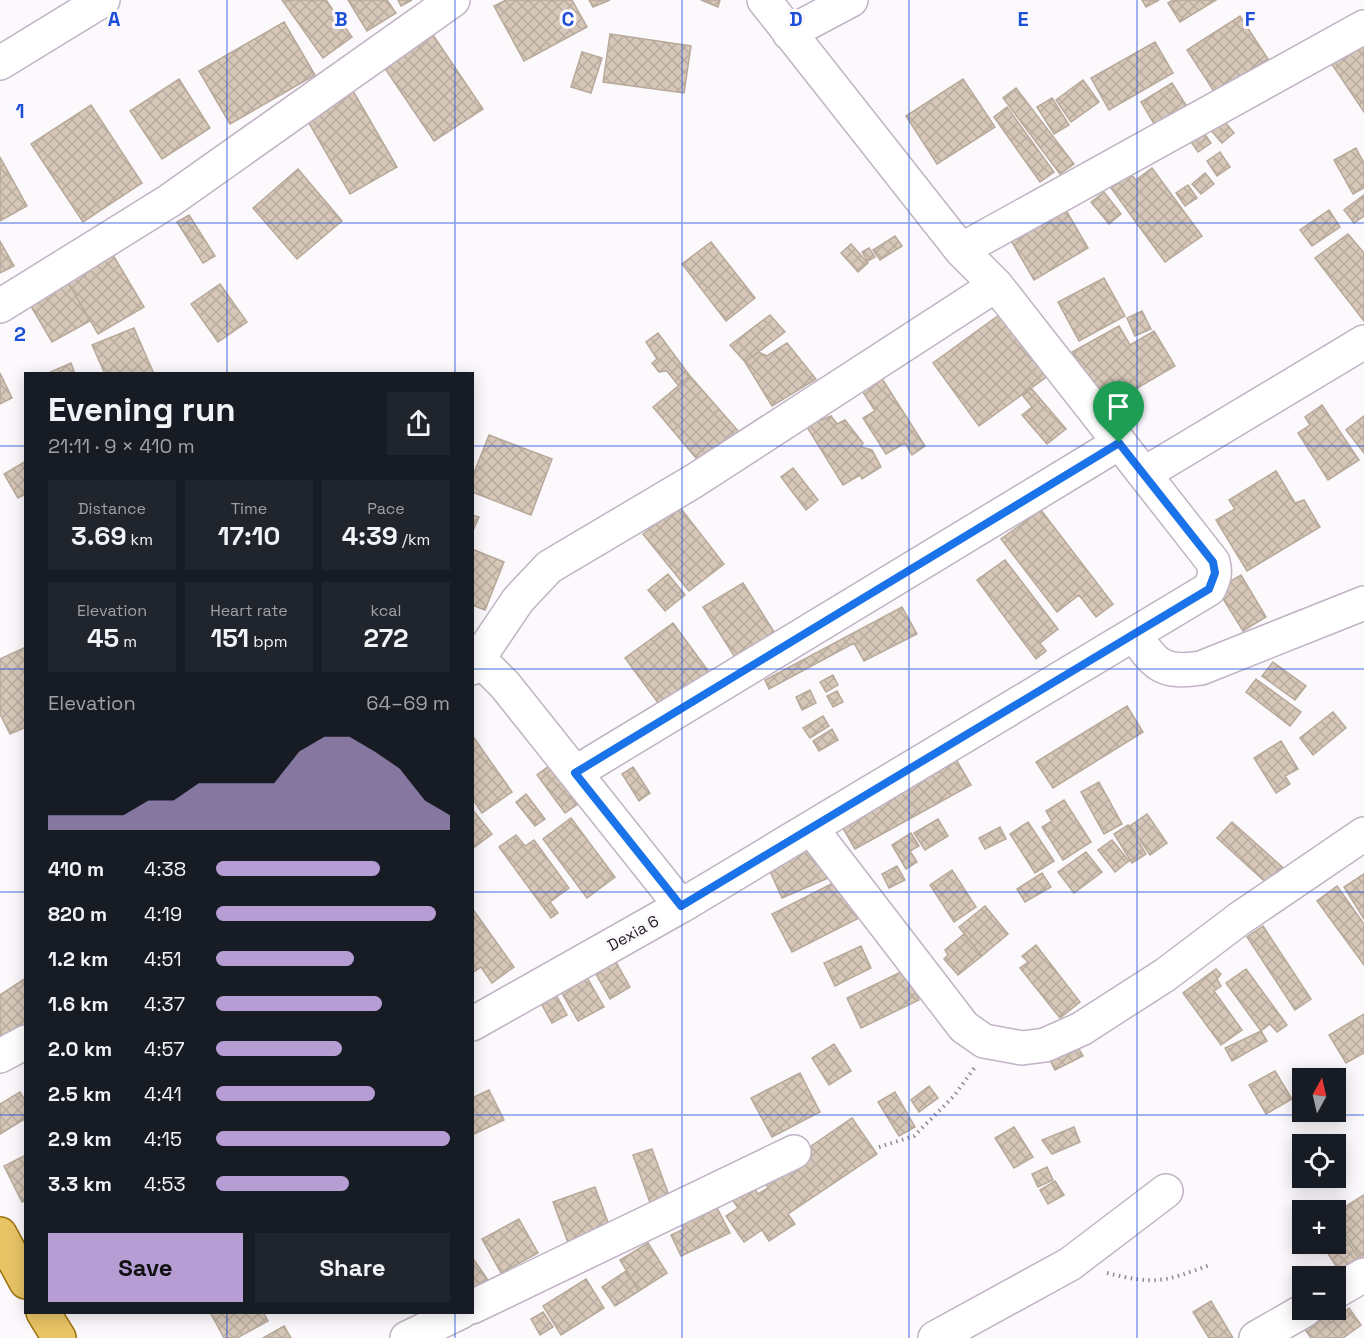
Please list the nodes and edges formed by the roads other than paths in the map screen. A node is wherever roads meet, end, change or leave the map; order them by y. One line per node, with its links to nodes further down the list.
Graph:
1 (103, 0): 7 (street)
2 (453, 0): 10 (street)
3 (764, 0): 6 (street)
4 (851, 0): 6 (street)
5 (1364, 27): 8 (street)
6 (789, 33): 8 (street)
7 (0, 63)
8 (961, 250): 9 (street)
9 (996, 285): 12 (street); 16 (street)
10 (0, 306)
11 (1364, 342): 13 (street)
12 (1119, 443): 13 (street); 17 (street)
13 (1144, 474): 15 (street, Dexia 6)
14 (1364, 603): 15 (street)
15 (1134, 634): 18 (street, Dexia 6)
16 (476, 664): 17 (street)
17 (575, 773): 20 (street)
18 (811, 828): 19 (street); 20 (street, Dexia 6)
19 (1364, 834)
20 (681, 906): 21 (street, Dexia 6)
21 (474, 1023)
22 (24, 1043): 23 (street)
23 (0, 1056)
24 (794, 1152): 30 (street)
25 (1166, 1191): 36 (street)
26 (0, 1234): 28 (main road)
27 (1364, 1275): 29 (street)
28 (24, 1278)
29 (1346, 1286)
30 (474, 1306)
31 (44, 1314): 34 (main road)
32 (456, 1314): 35 (street)
33 (1292, 1317): 37 (street)
34 (58, 1338)
35 (407, 1338)
36 (935, 1338)
37 (1256, 1338)

